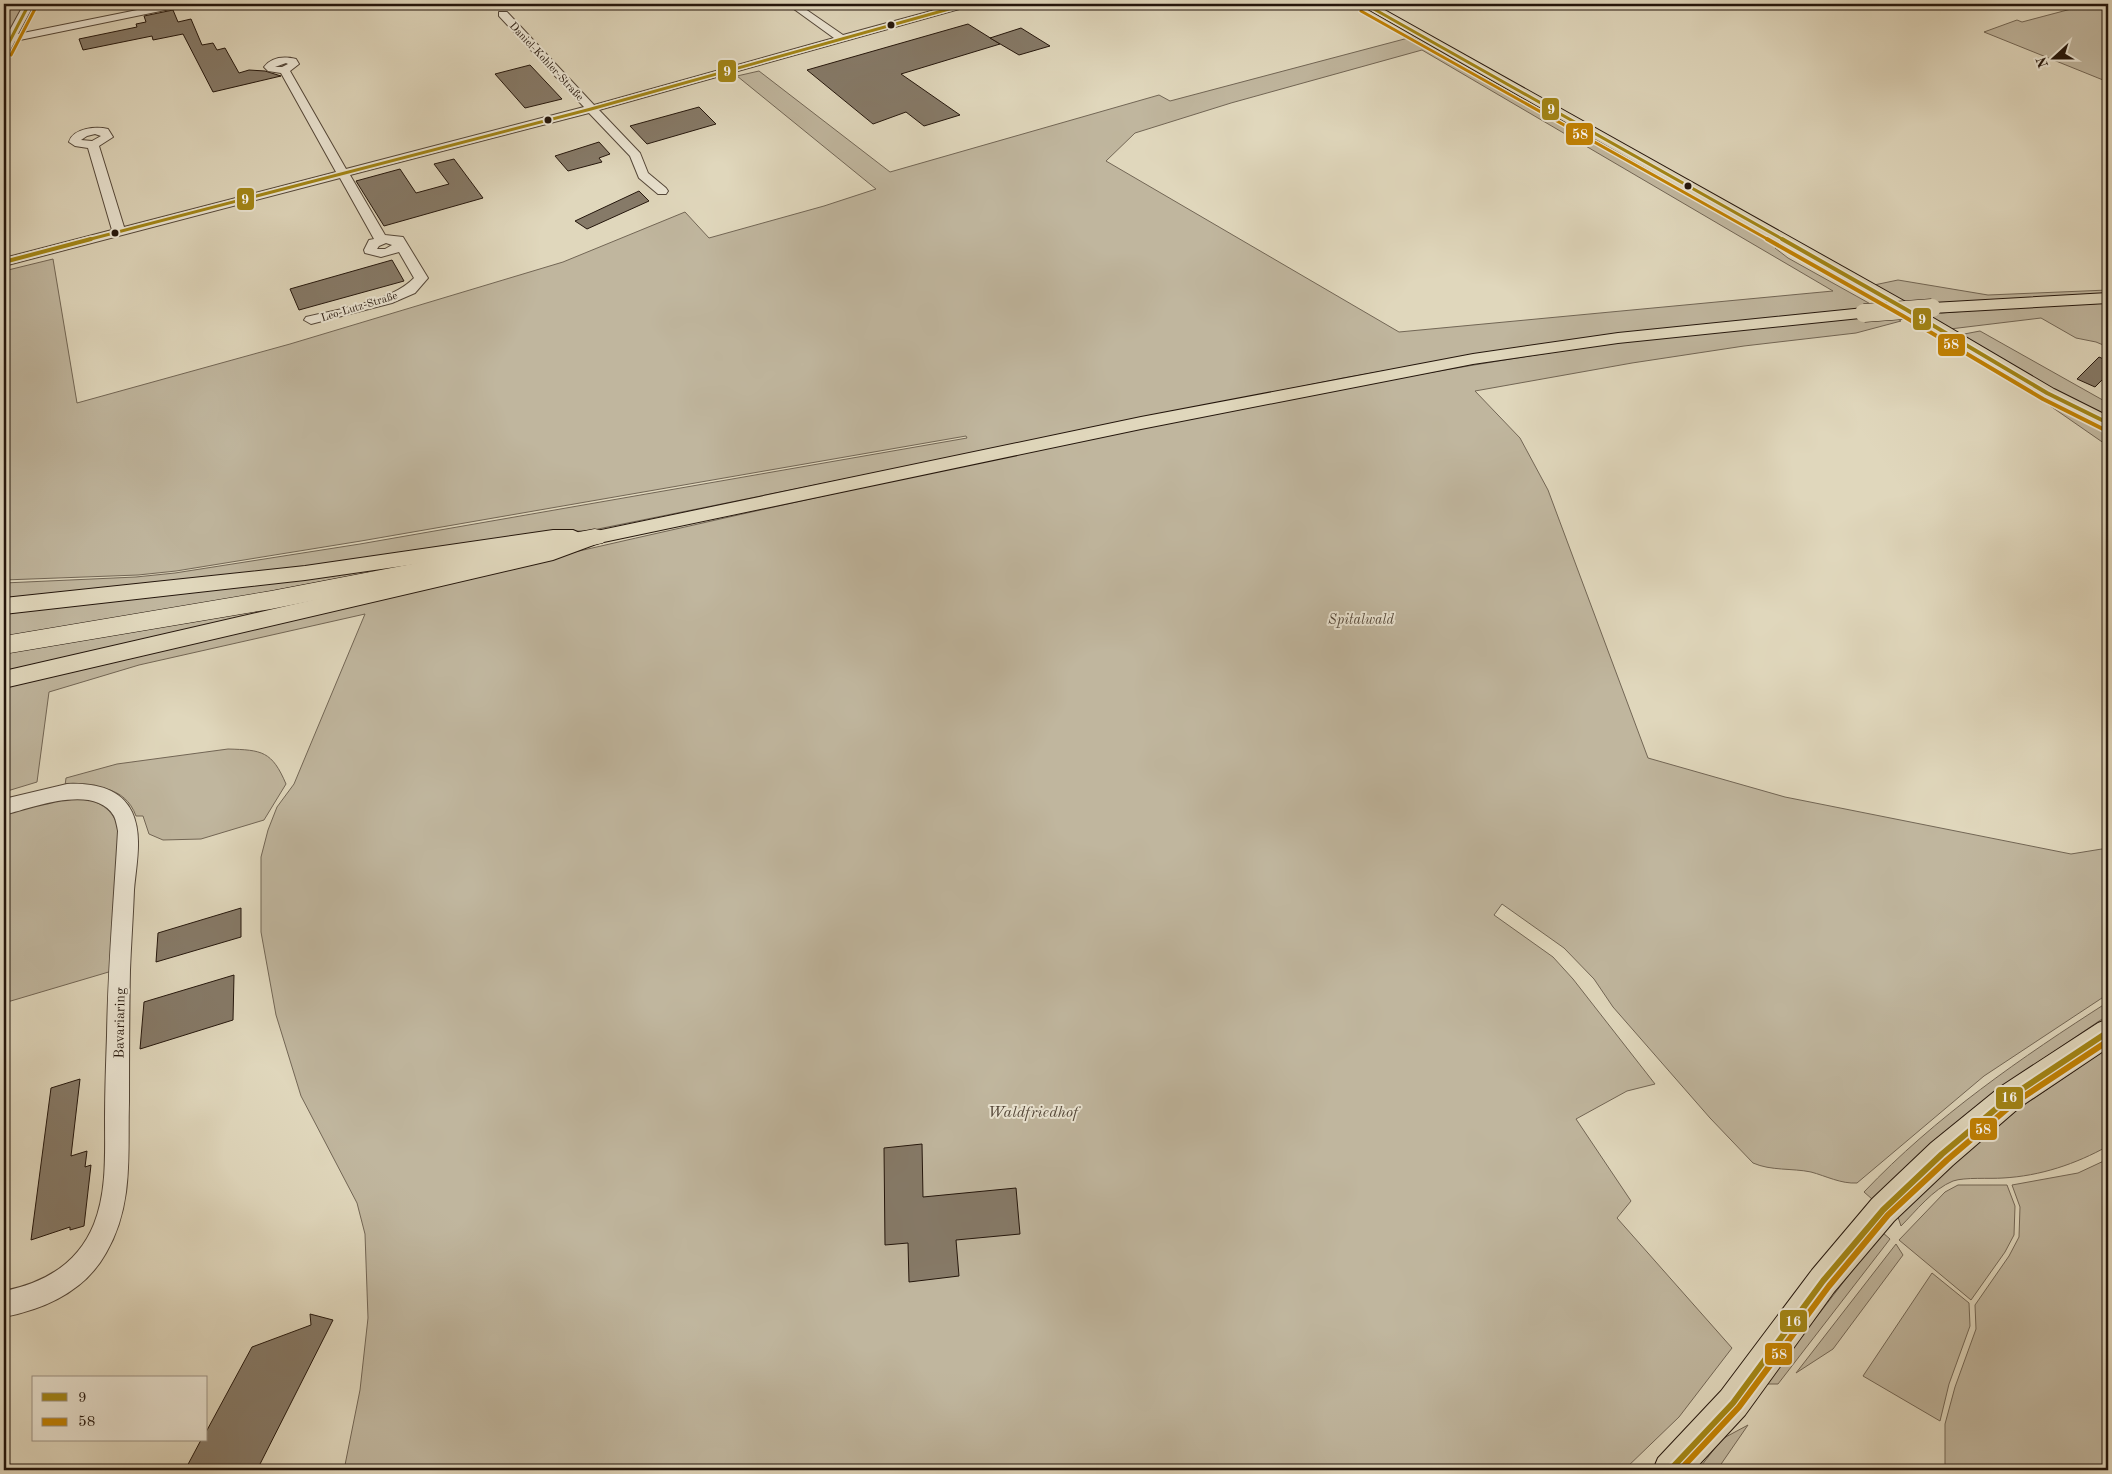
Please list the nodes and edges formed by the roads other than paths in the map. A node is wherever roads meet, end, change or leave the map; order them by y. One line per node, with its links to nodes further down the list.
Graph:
1 (29, 4): 7 (street)
2 (180, 4): 7 (street)
3 (792, 4): 8 (street)
4 (967, 4): 8 (street)
5 (1365, 4): 19 (main road)
6 (503, 14): 11 (street, Daniel-Kohler-Straße)
7 (10, 39): 9 (street)
8 (842, 39): 11 (street)
9 (4, 52)
10 (284, 70): 13 (street, Leo-Lutz-Straße)
11 (591, 109): 13 (street); 14 (street, Daniel-Kohler-Straße)
12 (92, 144): 15 (street)
13 (344, 174): 15 (street); 18 (street, Leo-Lutz-Straße)
14 (662, 191)
15 (119, 233): 16 (street)
16 (4, 262)
17 (2108, 298): 20 (main road, bridge)
18 (311, 320)
19 (2108, 424)
20 (595, 537): 21 (main road); 22 (highway); 23 (main road)
21 (4, 606)
22 (4, 645)
23 (4, 680)
24 (4, 807): 26 (street, Bavariaring)
25 (2108, 1032): 27 (main road)
26 (4, 1304)
27 (1670, 1470)

